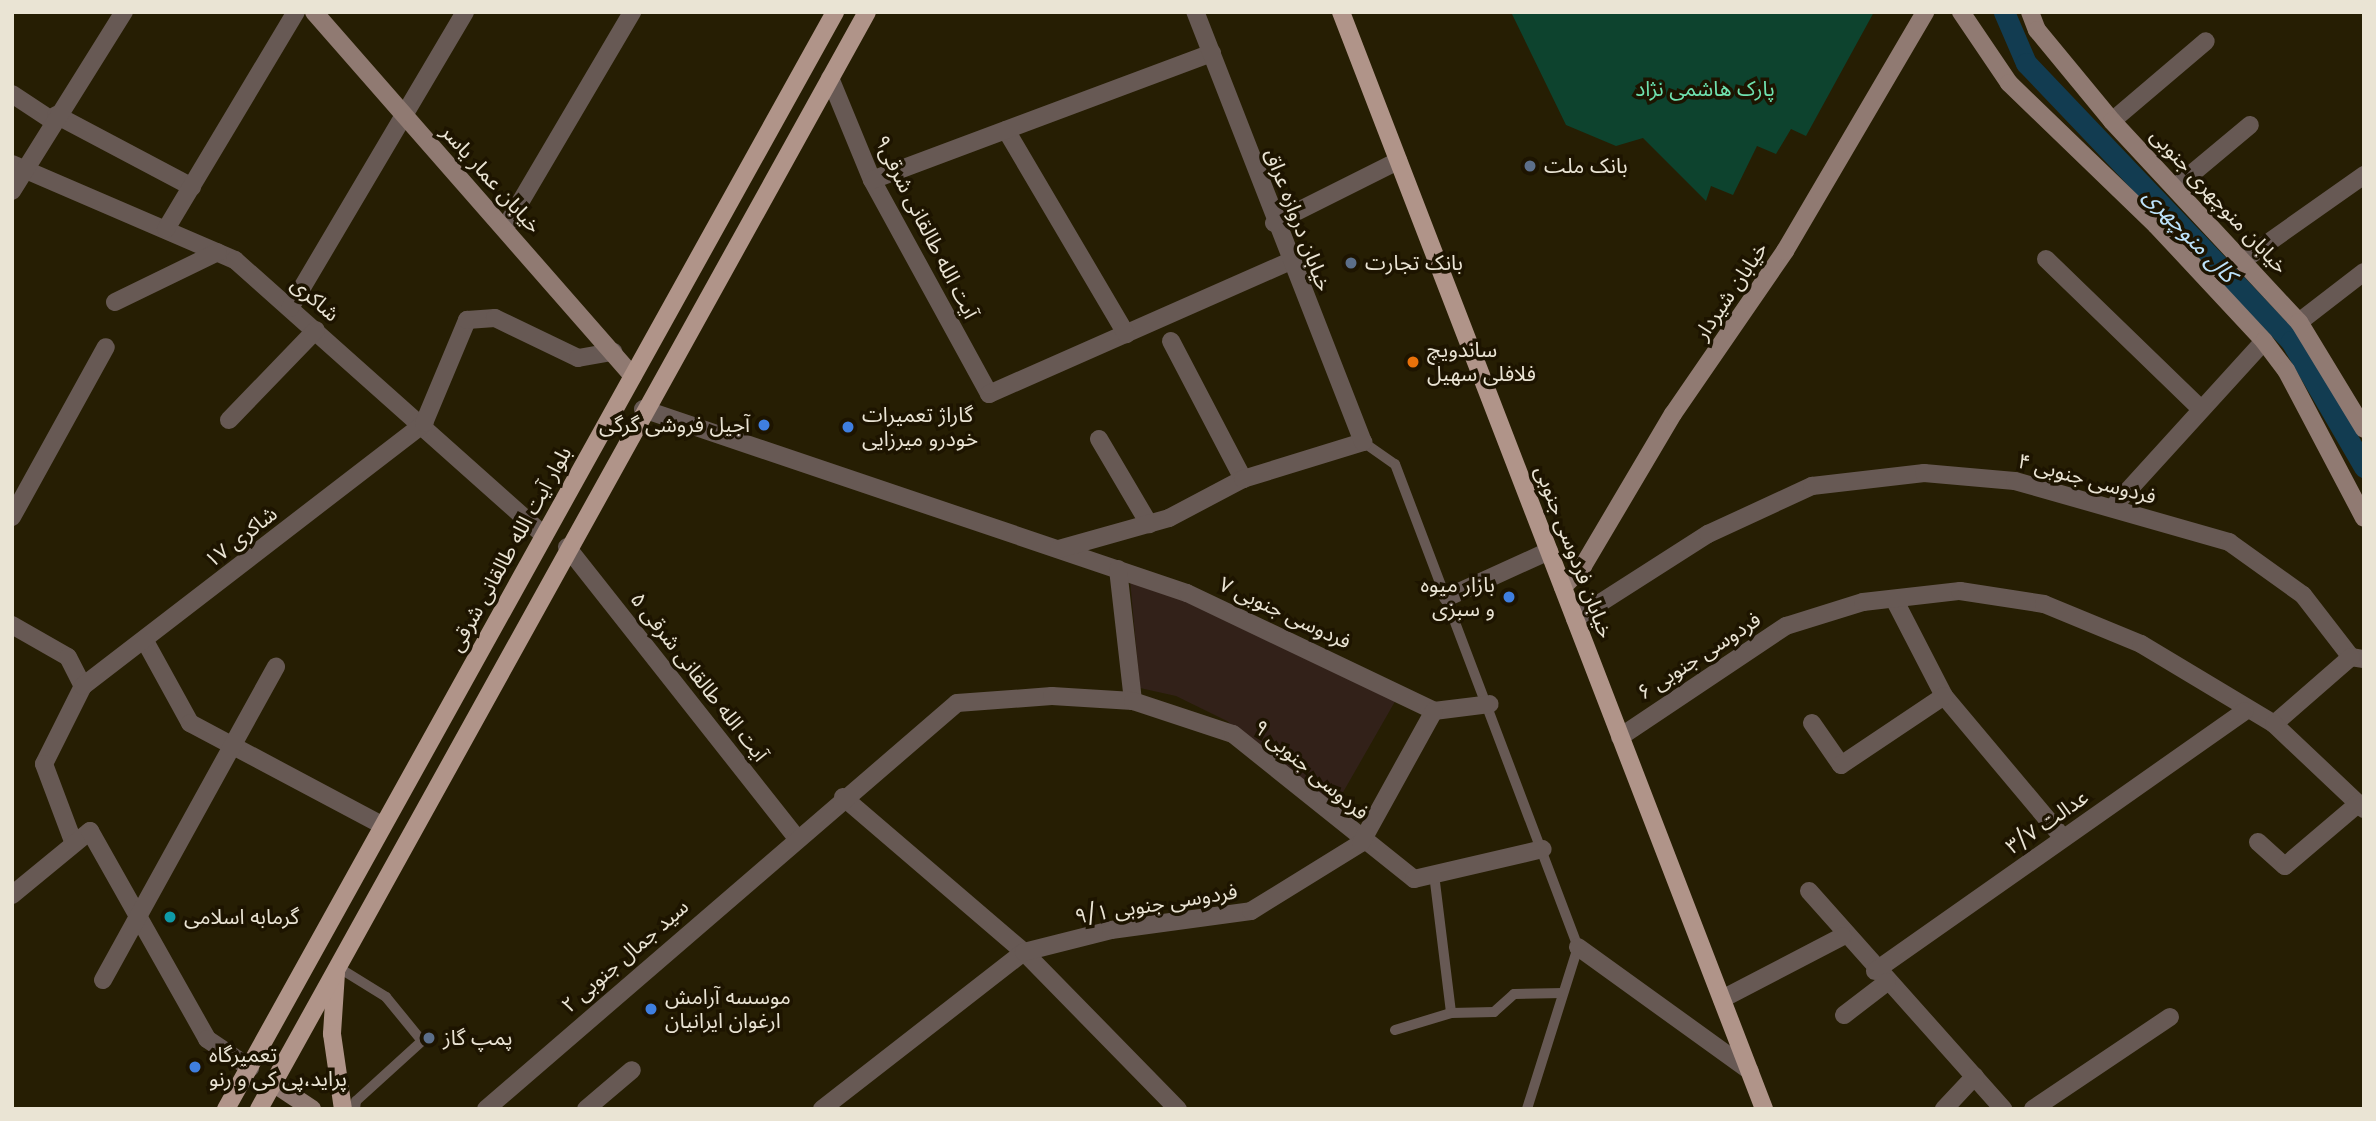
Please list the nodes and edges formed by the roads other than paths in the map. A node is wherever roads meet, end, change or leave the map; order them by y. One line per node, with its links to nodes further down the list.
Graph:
1 (124, 12): 18 (street)
2 (296, 12): 27 (street)
3 (314, 12): 17 (street, خیابان عمار یاسر)
4 (465, 12): 17 (street)
5 (632, 12): 30 (street)
6 (835, 12): 46 (main road, بلوار آیت الله طالقانی شرقی)
7 (867, 12): 15 (main road)
8 (1195, 12): 14 (street, خیابان دروازه عراق)
9 (1341, 12): 22 (main road, خیابان فردوسی جنوبی)
10 (1925, 12): 64 (street, خیابان شیردار)
11 (1961, 12): 43 (street)
12 (2030, 12): 19 (street, خیابان منوچهری جنوبی)
13 (2206, 40): 19 (street)
14 (1212, 53): 21 (street); 29 (street, خیابان دروازه عراق)
15 (830, 78): 25 (street, آیت الله طالقانی شرقی۹); 47 (main road)
16 (12, 94): 18 (street)
17 (403, 114): 30 (street, خیابان عمار یاسر); 38 (street)
18 (55, 118): 23 (street); 27 (street)
19 (2112, 121): 26 (street, خیابان منوچهری جنوبی)
20 (2250, 125): 26 (street)
21 (1006, 130): 25 (street); 41 (street)
22 (1398, 161): 29 (street); 62 (main road, خیابان فردوسی جنوبی)
23 (19, 165): 28 (street); 31 (street, شاکری)
24 (2364, 175): 34 (street)
25 (872, 180): 41 (street, آیت الله طالقانی شرقی۹)
26 (2177, 186): 34 (street, خیابان منوچهری جنوبی)
27 (192, 187): 31 (street)
28 (12, 191)
29 (1274, 223): 35 (street, خیابان دروازه عراق)
30 (505, 228): 45 (street, خیابان عمار یاسر)
31 (166, 229): 32 (street, شاکری)
32 (218, 252): 37 (street); 38 (street, شاکری)
33 (2046, 259): 48 (street)
34 (2245, 259): 39 (street, خیابان منوچهری جنوبی)
35 (1288, 262): 41 (street); 53 (street, خیابان دروازه عراق)
36 (2364, 272): 39 (street)
37 (115, 303)
38 (290, 307): 40 (street, شاکری)
39 (2299, 322): 51 (street, خیابان منوچهری جنوبی)
40 (316, 330): 49 (street); 50 (street, شاکری)
41 (1126, 334)
42 (1171, 341): 54 (street)
43 (2263, 341): 48 (street); 57 (street)
44 (106, 347): 56 (street)
45 (613, 352): 46 (street, خیابان عمار یاسر); 50 (street)
46 (633, 376): 59 (main road, بلوار آیت الله طالقانی شرقی)
47 (643, 408): 60 (main road); 61 (street, فردوسی جنوبی ۷)
48 (2201, 409): 55 (street)
49 (229, 420)
50 (424, 423): 59 (street, شاکری); 69 (street, شاکری ۱۷)
51 (2363, 426)
52 (1099, 439): 58 (street)
53 (1363, 442): 54 (street); 65 (lane)
54 (1243, 479): 58 (street)
55 (2113, 507): 67 (street, فردوسی جنوبی ۴); 70 (street, فردوسی جنوبی ۴)
56 (12, 517)
57 (2364, 518)
58 (1149, 524): 61 (street)
59 (544, 535): 84 (main road, بلوار آیت الله طالقانی شرقی)
60 (567, 547): 85 (street, آیت الله طالقانی شرقی ۵); 98 (main road)
61 (1059, 549): 63 (street, فردوسی جنوبی ۷)
62 (1549, 551): 64 (main road, خیابان فردوسی جنوبی); 65 (street)
63 (1118, 569): 74 (street); 76 (street, فردوسی جنوبی ۷)
64 (1563, 587): 67 (main road, خیابان فردوسی جنوبی)
65 (1448, 597): 75 (lane)
66 (1894, 599): 73 (street); 77 (street, فردوسی جنوبی ۶); 80 (street, فردوسی جنوبی ۶)
67 (1575, 619): 80 (main road, خیابان فردوسی جنوبی)
68 (12, 625): 72 (street)
69 (145, 641): 72 (street, شاکری ۱۷); 81 (street)
70 (2358, 658): 79 (street)
71 (276, 667): 81 (street)
72 (83, 686): 87 (street)
73 (1944, 696): 78 (street); 86 (street)
74 (1133, 701): 82 (street, فردوسی جنوبی ۹); 89 (street, فردوسی جنوبی ۹)
75 (1490, 704): 76 (street); 90 (lane)
76 (1434, 711): 89 (street)
77 (2245, 711): 79 (street, فردوسی جنوبی ۶); 86 (street, عدالت ۳/۷)
78 (1812, 723)
79 (2274, 724): 83 (street, فردوسی جنوبی ۶)
80 (1620, 737): 102 (main road, خیابان فردوسی جنوبی)
81 (232, 747): 84 (street); 94 (street)
82 (843, 797): 85 (street, فردوسی جنوبی ۹); 97 (street)
83 (2361, 806): 88 (street)
84 (382, 825): 107 (main road, بلوار آیت الله طالقانی شرقی)
85 (794, 836): 117 (street, سید جمال جنوبی ۲)
86 (2063, 838): 99 (street, عدالت ۳/۷)
87 (73, 841): 93 (street); 94 (street)
88 (2259, 842)
89 (1361, 843): 91 (street, فردوسی جنوبی ۹); 97 (street, فردوسی جنوبی ۹/۱)
90 (1543, 849): 91 (street, فردوسی جنوبی ۹); 96 (lane)
91 (1434, 874): 103 (lane)
92 (1809, 891): 95 (street)
93 (13, 892)
94 (140, 912): 100 (street); 107 (street)
95 (1843, 936): 99 (street); 102 (street)
96 (1578, 947): 101 (lane); 109 (street)
97 (1024, 952): 119 (street); 120 (street)
98 (336, 966): 111 (main road); 115 (main road); 116 (lane)
99 (1881, 976): 104 (street, عدالت ۳/۷); 110 (street)
100 (103, 979)
101 (1563, 993): 103 (lane); 121 (lane)
102 (1722, 999): 109 (main road, خیابان فردوسی جنوبی)
103 (1451, 1013): 106 (lane)
104 (1844, 1014)
105 (2170, 1017): 125 (street)
106 (1395, 1030)
107 (250, 1068): 111 (main road); 112 (main road, بلوار آیت الله طالقانی شرقی)
108 (632, 1070): 118 (street)
109 (1750, 1071): 122 (main road, خیابان فردوسی جنوبی)
110 (1975, 1076): 123 (street); 124 (street)
111 (273, 1083): 113 (main road); 114 (street)
112 (226, 1109)
113 (259, 1109)
114 (312, 1109)
115 (343, 1109)
116 (355, 1109)
117 (486, 1109)
118 (586, 1109)
119 (822, 1109)
120 (1178, 1109)
121 (1527, 1109)
122 (1764, 1109)
123 (1944, 1109)
124 (2003, 1109)
125 (2033, 1109)

